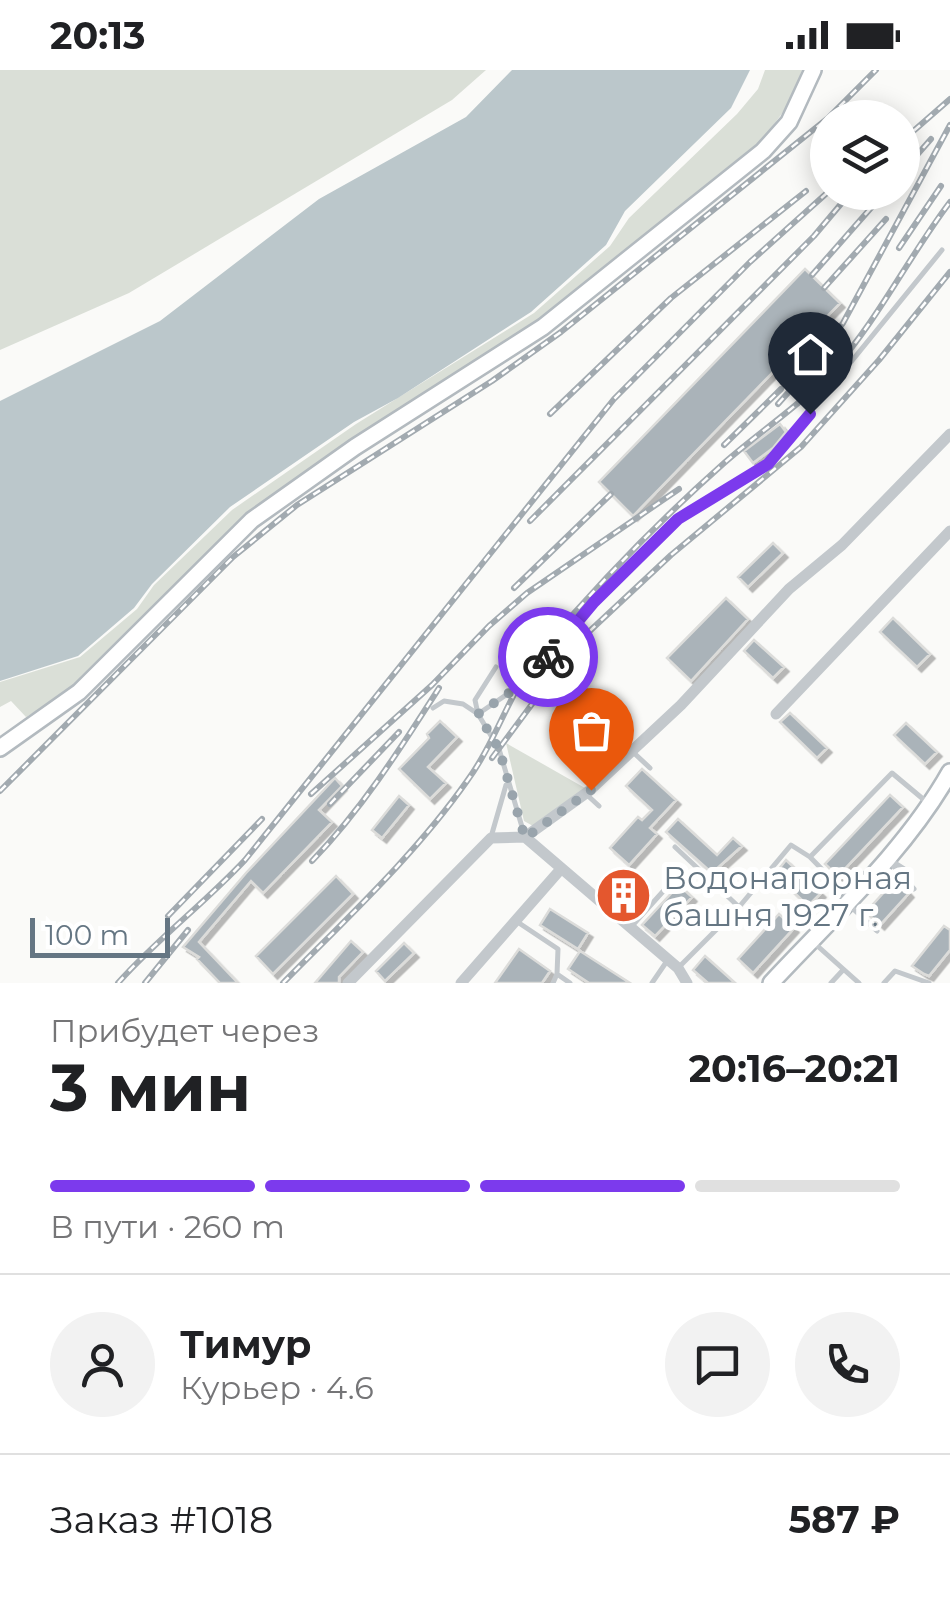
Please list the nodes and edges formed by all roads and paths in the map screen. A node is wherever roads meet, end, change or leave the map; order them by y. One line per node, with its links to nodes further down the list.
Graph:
1 (813, 70): 9 (main road)
2 (942, 250): 7 (lane)
3 (950, 434): 10 (street)
4 (950, 531): 8 (street)
5 (496, 666): 7 (lane)
6 (433, 708): 7 (lane)
7 (478, 714): 14 (lane)
8 (776, 714)
9 (0, 748)
10 (633, 751): 11 (lane); 13 (street)
11 (650, 768)
12 (950, 772): 18 (main road)
13 (606, 775): 15 (lane); 16 (street)
14 (507, 782): 19 (lane); 20 (lane)
15 (617, 786)
16 (586, 794): 17 (lane); 20 (street)
17 (599, 806)
18 (931, 806): 22 (lane); 23 (main road)
19 (491, 838): 20 (street); 38 (street)
20 (525, 838): 24 (street)
21 (675, 847): 29 (lane)
22 (810, 857): 28 (lane); 29 (lane)
23 (888, 858): 25 (lane); 27 (lane); 28 (main road)
24 (560, 870): 30 (street); 31 (street)
25 (906, 870)
26 (676, 877): 31 (lane)
27 (914, 888)
28 (849, 901): 32 (lane); 33 (main road)
29 (739, 907): 34 (lane)
30 (516, 922): 36 (lane); 39 (street)
31 (630, 928): 34 (street)
32 (878, 931)
33 (811, 940): 35 (lane); 44 (main road)
34 (673, 963): 42 (lane); 43 (street)
35 (843, 970): 37 (lane); 45 (lane)
36 (557, 974): 40 (lane); 41 (lane)
37 (850, 976): 46 (lane); 47 (lane)
38 (350, 982)
39 (461, 983)
40 (552, 983)
41 (570, 983)
42 (652, 983)
43 (687, 983)
44 (771, 983)
45 (831, 983)
46 (844, 983)
47 (859, 983)
48 (884, 983): 49 (lane)
49 (930, 983)

